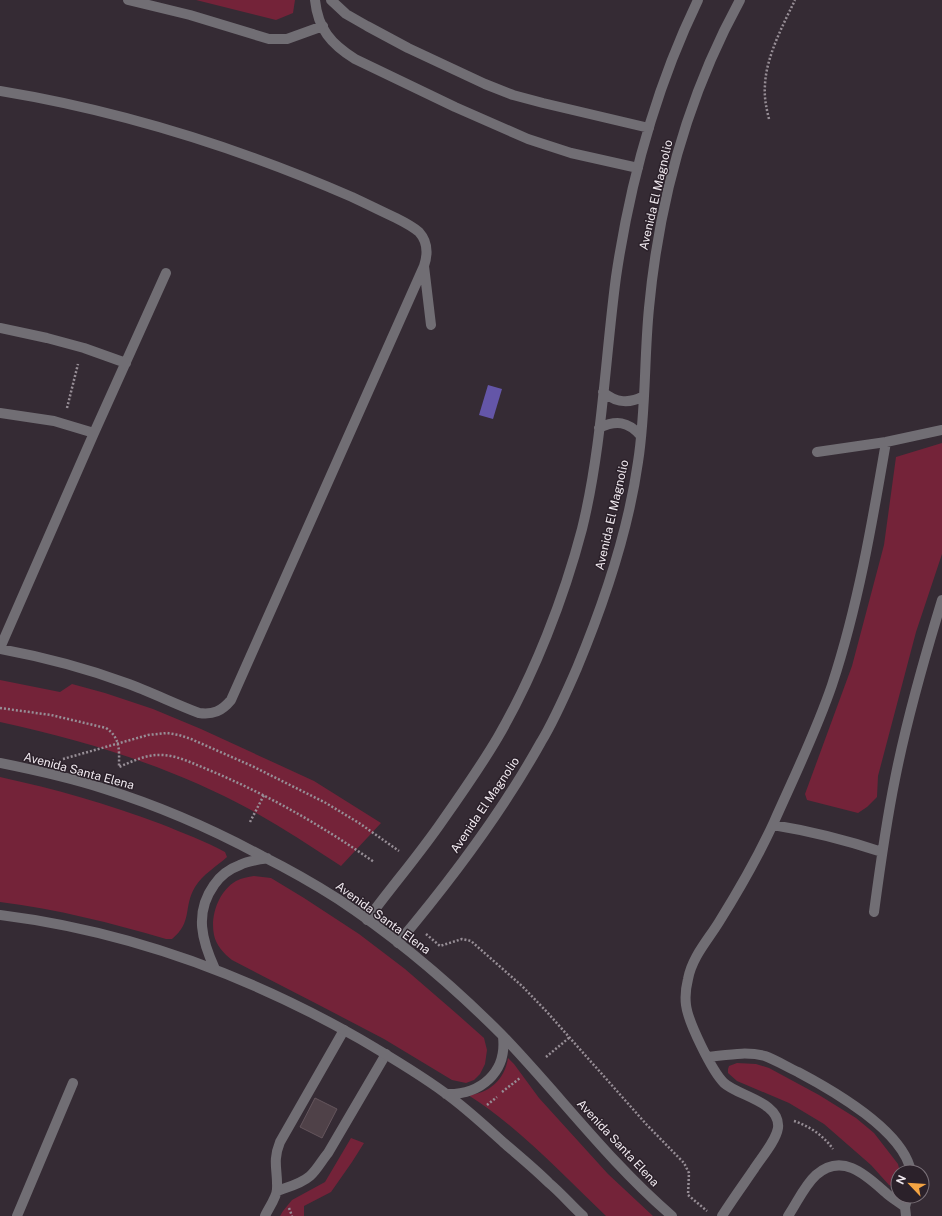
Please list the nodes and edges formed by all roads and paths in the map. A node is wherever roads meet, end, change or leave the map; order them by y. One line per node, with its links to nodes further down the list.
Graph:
1 (128, 0): 7 (street)
2 (316, 0): 7 (street)
3 (331, 0): 10 (street)
4 (698, 0): 10 (street, Avenida El Magnolio)
5 (740, 0): 19 (street, Avenida El Magnolio)
6 (795, 0): 9 (path)
7 (323, 26): 11 (street)
8 (0, 91): 12 (street)
9 (769, 119)
10 (649, 128): 11 (street, Avenida El Magnolio)
11 (638, 168): 18 (street, Avenida El Magnolio)
12 (424, 266): 14 (street); 29 (street)
13 (166, 274): 17 (street)
14 (431, 325)
15 (0, 328): 16 (street)
16 (84, 348): 17 (street); 21 (path)
17 (126, 362): 24 (street)
18 (603, 392): 19 (street); 22 (street, Avenida El Magnolio)
19 (644, 396): 25 (street, Avenida El Magnolio)
20 (0, 413): 21 (street)
21 (67, 424): 24 (street)
22 (599, 428): 25 (street); 39 (street, Avenida El Magnolio)
23 (942, 430): 26 (street)
24 (94, 433): 29 (street)
25 (641, 436): 44 (street, Avenida El Magnolio)
26 (886, 442): 27 (street); 36 (street)
27 (817, 452)
28 (942, 600): 37 (street)
29 (0, 649)
30 (0, 708): 31 (path)
31 (118, 743): 32 (path); 34 (path); 39 (path)
32 (58, 761)
33 (0, 764): 38 (street, Avenida Santa Elena)
34 (264, 795): 35 (path); 40 (path)
35 (250, 822)
36 (773, 825): 37 (street); 51 (street)
37 (882, 852): 41 (street)
38 (267, 858): 43 (street, Avenida Santa Elena); 46 (street)
39 (413, 860): 43 (street, Avenida El Magnolio)
40 (374, 862)
41 (874, 912)
42 (0, 915): 46 (street)
43 (367, 920): 44 (street, Avenida Santa Elena)
44 (398, 943): 48 (street, Avenida Santa Elena)
45 (440, 946): 49 (path)
46 (215, 969): 47 (street)
47 (344, 1030): 50 (street); 59 (street)
48 (503, 1037): 52 (street, Avenida Santa Elena); 54 (street)
49 (570, 1037): 52 (path); 61 (path)
50 (386, 1054): 54 (street); 59 (street)
51 (708, 1057): 55 (street); 57 (street)
52 (532, 1068): 56 (path); 65 (street, Avenida Santa Elena)
53 (73, 1083): 62 (street)
54 (446, 1094): 56 (street)
55 (776, 1116): 58 (path); 66 (street)
56 (479, 1120): 64 (street)
57 (910, 1164)
58 (841, 1166): 60 (street); 67 (street)
59 (277, 1191): 63 (street)
60 (906, 1211)
61 (708, 1212)
62 (17, 1216)
63 (265, 1216)
64 (583, 1216)
65 (672, 1216)
66 (722, 1216)
67 (788, 1216)

